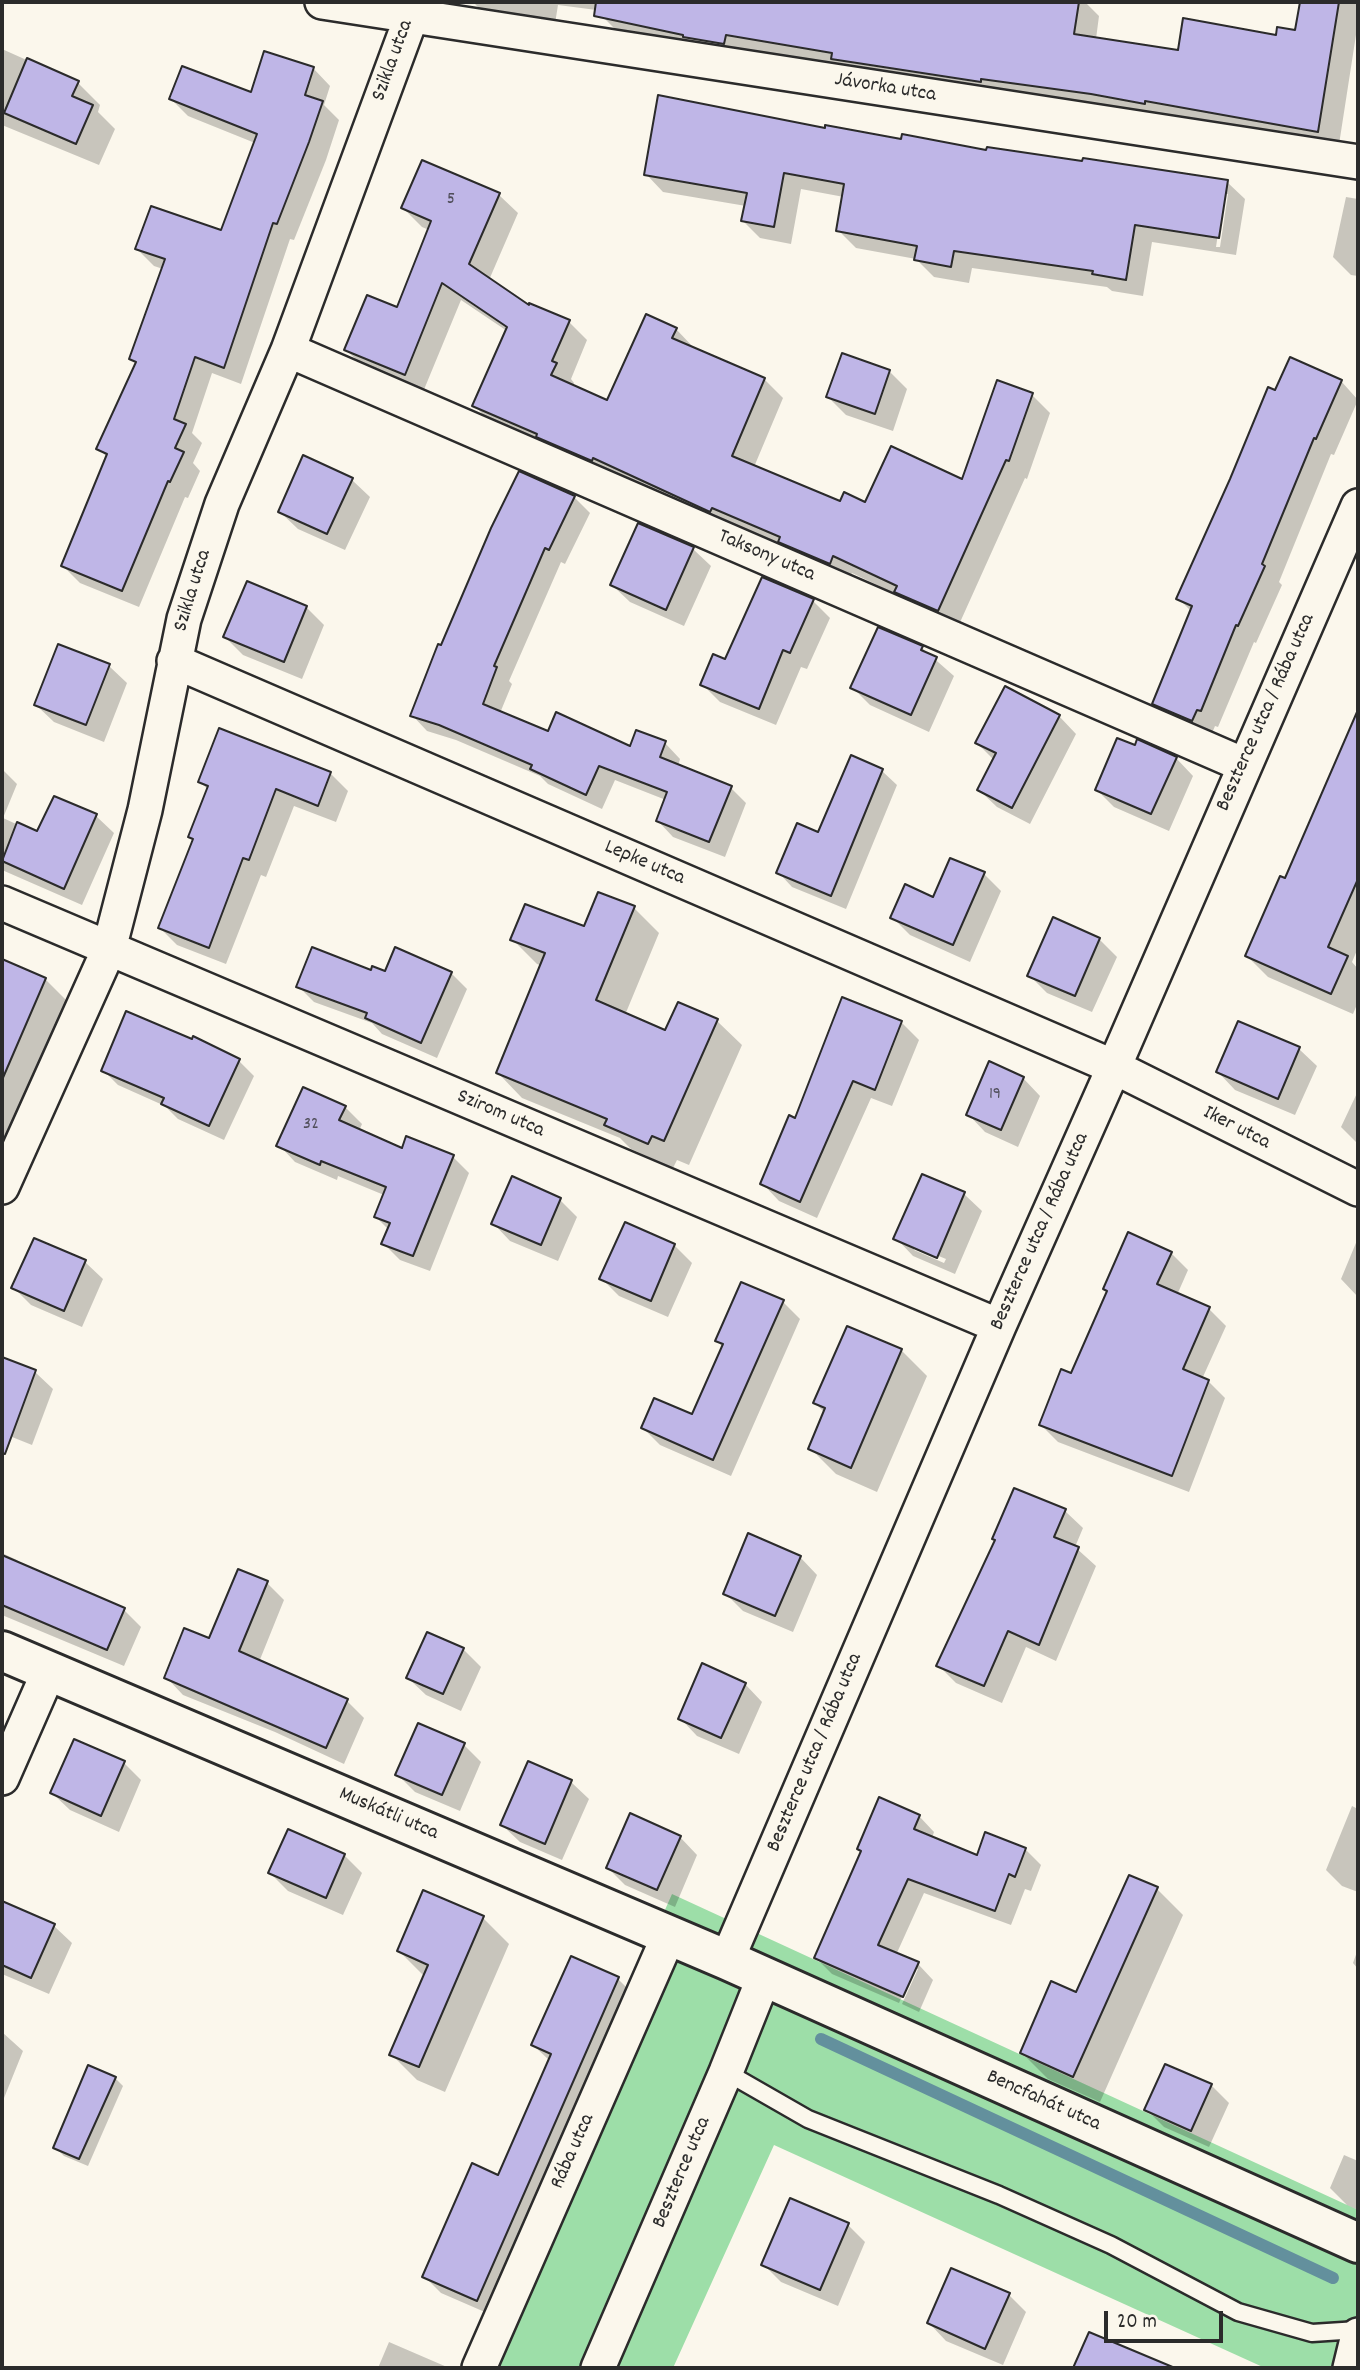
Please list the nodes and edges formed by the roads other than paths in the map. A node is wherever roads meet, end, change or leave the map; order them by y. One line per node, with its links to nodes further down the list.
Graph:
1 (322, 2): 2 (street, Jávorka utca)
2 (413, 8): 3 (street, Jávorka utca); 4 (street, Szikla utca)
3 (1358, 162)
4 (288, 350): 6 (street, Szikla utca); 7 (street, Taksony utca)
5 (1358, 506): 7 (street, Beszterce utca / Rába utca)
6 (174, 661): 9 (street, Szikla utca); 10 (street, Lepke utca)
7 (1244, 765): 10 (street, Beszterce utca / Rába utca)
8 (2, 903): 9 (street, Szirom utca)
9 (109, 949): 11 (street, Szikla utca); 13 (street, Szirom utca)
10 (1114, 1067): 12 (street, Iker utca); 13 (street, Beszterce utca / Rába utca)
11 (2, 1187)
12 (1358, 1189)
13 (999, 1326): 18 (street, Beszterce utca / Rába utca)
14 (2, 1651): 15 (street, Muskátli utca)
15 (49, 1671): 16 (street); 17 (street, Muskátli utca)
16 (2, 1778)
17 (669, 1935): 18 (street, Muskátli utca); 23 (street, Rába utca)
18 (727, 1960): 19 (street, Bencfahát utca)
19 (764, 1977): 20 (street, Beszterce utca); 21 (street, Bencfahát utca)
20 (726, 2072): 22 (lane); 24 (street, Beszterce utca)
21 (1358, 2243)
22 (1358, 2333): 25 (street)
23 (479, 2368)
24 (598, 2368)
25 (1350, 2368)

